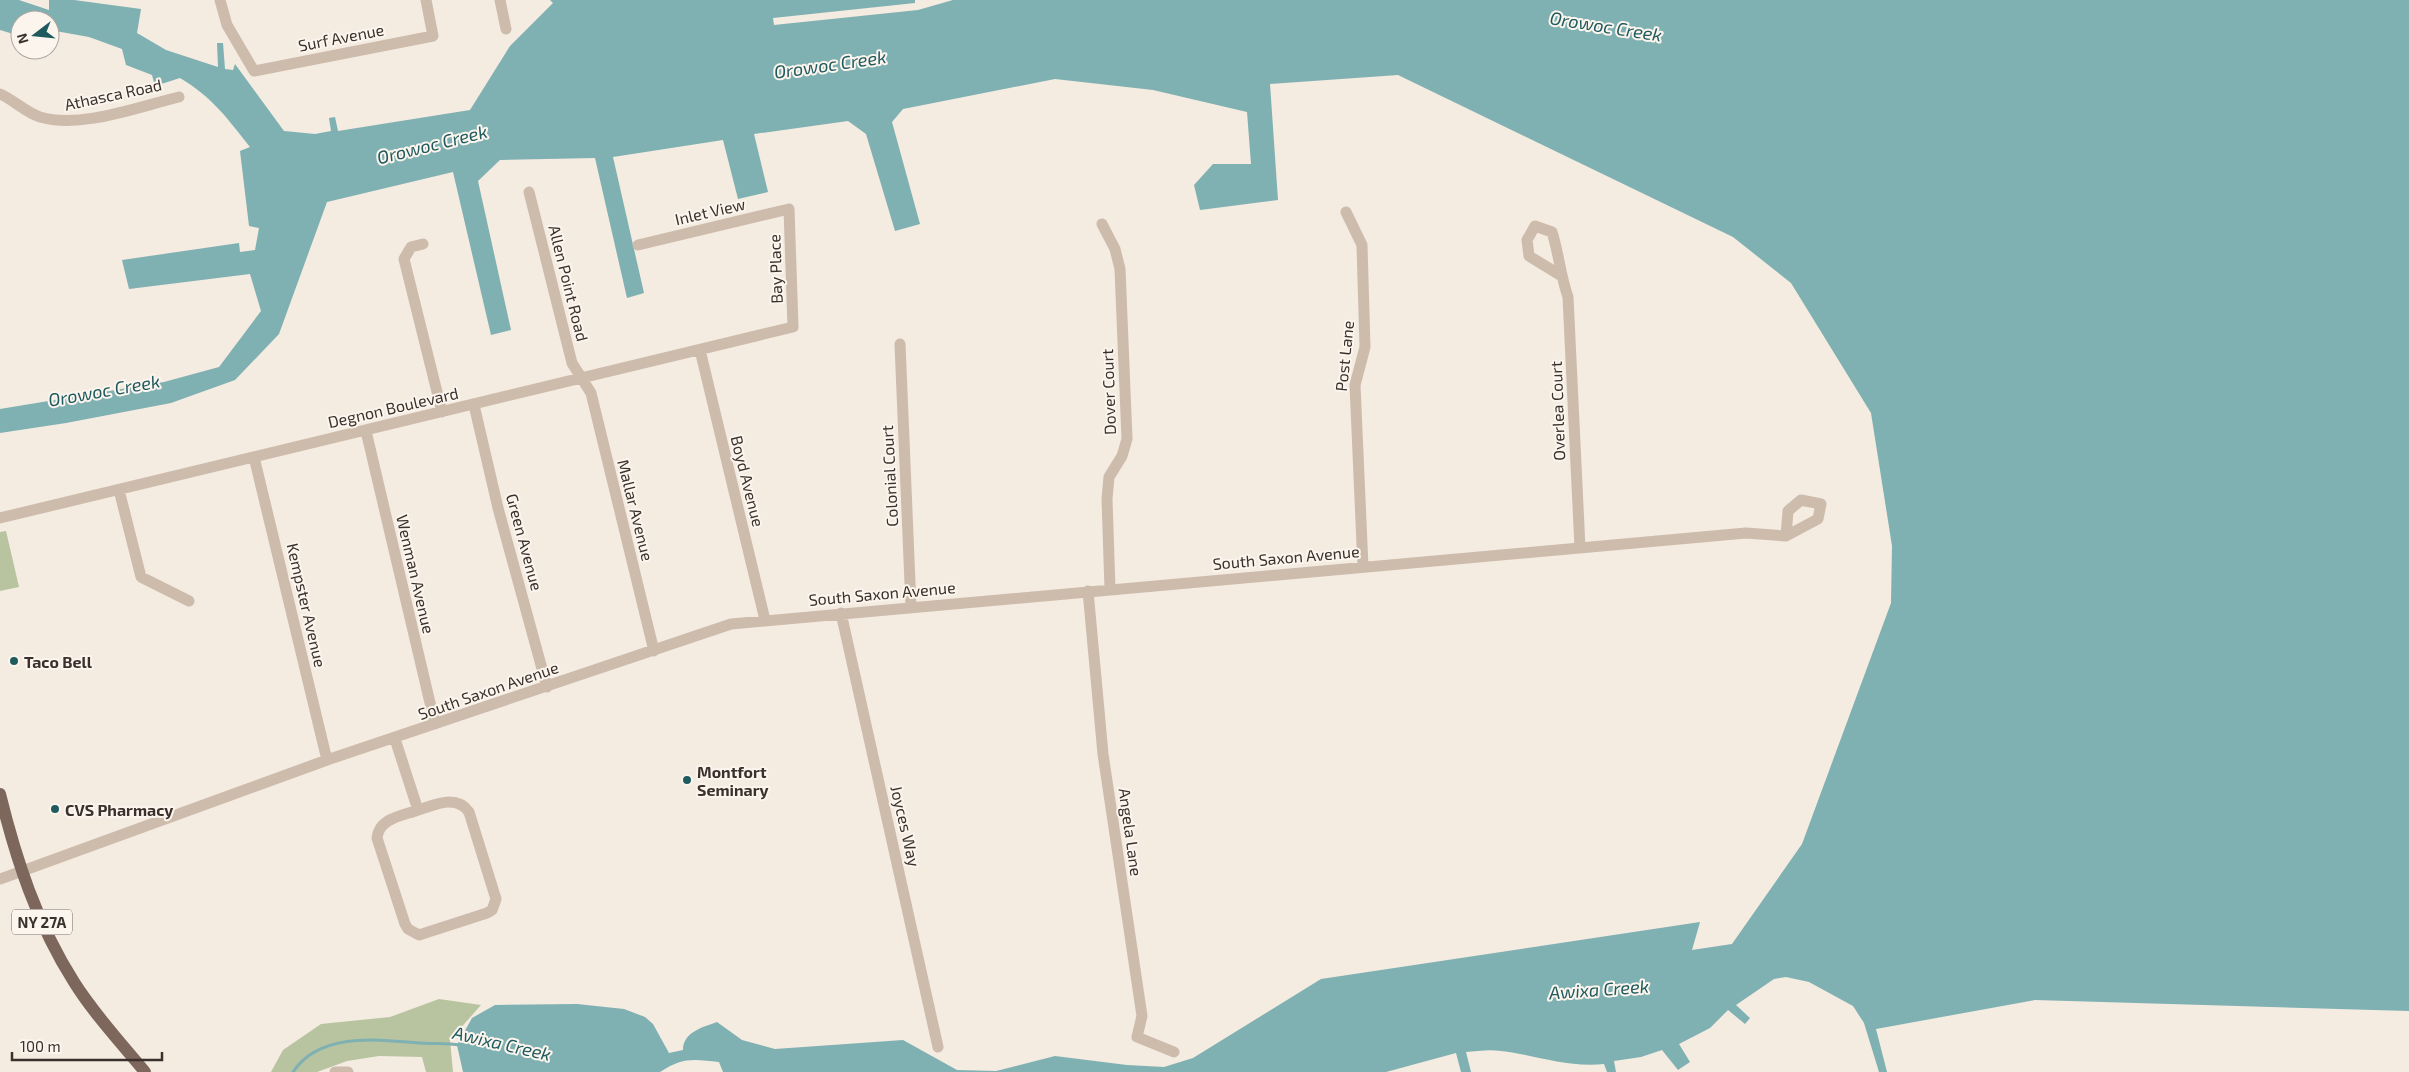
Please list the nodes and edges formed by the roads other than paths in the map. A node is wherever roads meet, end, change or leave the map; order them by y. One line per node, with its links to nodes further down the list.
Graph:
1 (220, 0): 2 (street, Surf Avenue)
2 (426, 0)
3 (500, 0): 4 (street)
4 (506, 29)
5 (0, 94): 6 (street, Athasca Road)
6 (179, 97)
7 (529, 192): 17 (street, Allen Point Road)
8 (789, 209): 12 (street, Inlet View); 14 (street, Bay Place)
9 (1346, 212): 26 (street, Post Lane)
10 (1102, 224): 27 (street, Dover Court)
11 (423, 244): 19 (street)
12 (638, 245)
13 (1560, 275): 25 (street, Overlea Court)
14 (793, 328): 16 (street, Degnon Boulevard)
15 (900, 344): 30 (street, Colonial Court)
16 (700, 350): 17 (street, Degnon Boulevard); 32 (street, Boyd Avenue)
17 (582, 378): 18 (street, Degnon Boulevard); 33 (street, Mallar Avenue)
18 (474, 405): 19 (street, Degnon Boulevard); 34 (street, Green Avenue)
19 (442, 412): 20 (street, Degnon Boulevard)
20 (366, 431): 21 (street, Degnon Boulevard); 35 (street, Wenman Avenue)
21 (254, 457): 22 (street, Degnon Boulevard); 37 (street, Kempster Avenue)
22 (119, 490): 23 (street, Degnon Boulevard); 29 (street)
23 (0, 518)
24 (1786, 536): 25 (street, South Saxon Avenue)
25 (1580, 548): 26 (street, South Saxon Avenue)
26 (1363, 567): 27 (street, South Saxon Avenue)
27 (1110, 589): 28 (street, South Saxon Avenue)
28 (1088, 591): 30 (street, South Saxon Avenue); 43 (street, Angela Lane)
29 (189, 601)
30 (911, 606): 31 (street, South Saxon Avenue)
31 (841, 613): 32 (street, South Saxon Avenue); 42 (street, Joyces Way)
32 (765, 620): 33 (street, South Saxon Avenue)
33 (654, 651): 34 (street, South Saxon Avenue)
34 (547, 687): 35 (street, South Saxon Avenue)
35 (435, 724): 36 (street, South Saxon Avenue)
36 (395, 739): 37 (street, South Saxon Avenue); 39 (street)
37 (327, 760): 40 (street, South Saxon Avenue)
38 (0, 794): 40 (main road)
39 (418, 810): 39 (street)
40 (21, 872): 41 (street, South Saxon Avenue); 44 (main road, NY 27A)
41 (0, 879)
42 (938, 1047)
43 (1174, 1052)
44 (145, 1072)
45 (335, 1072): 46 (street)
46 (348, 1072)

